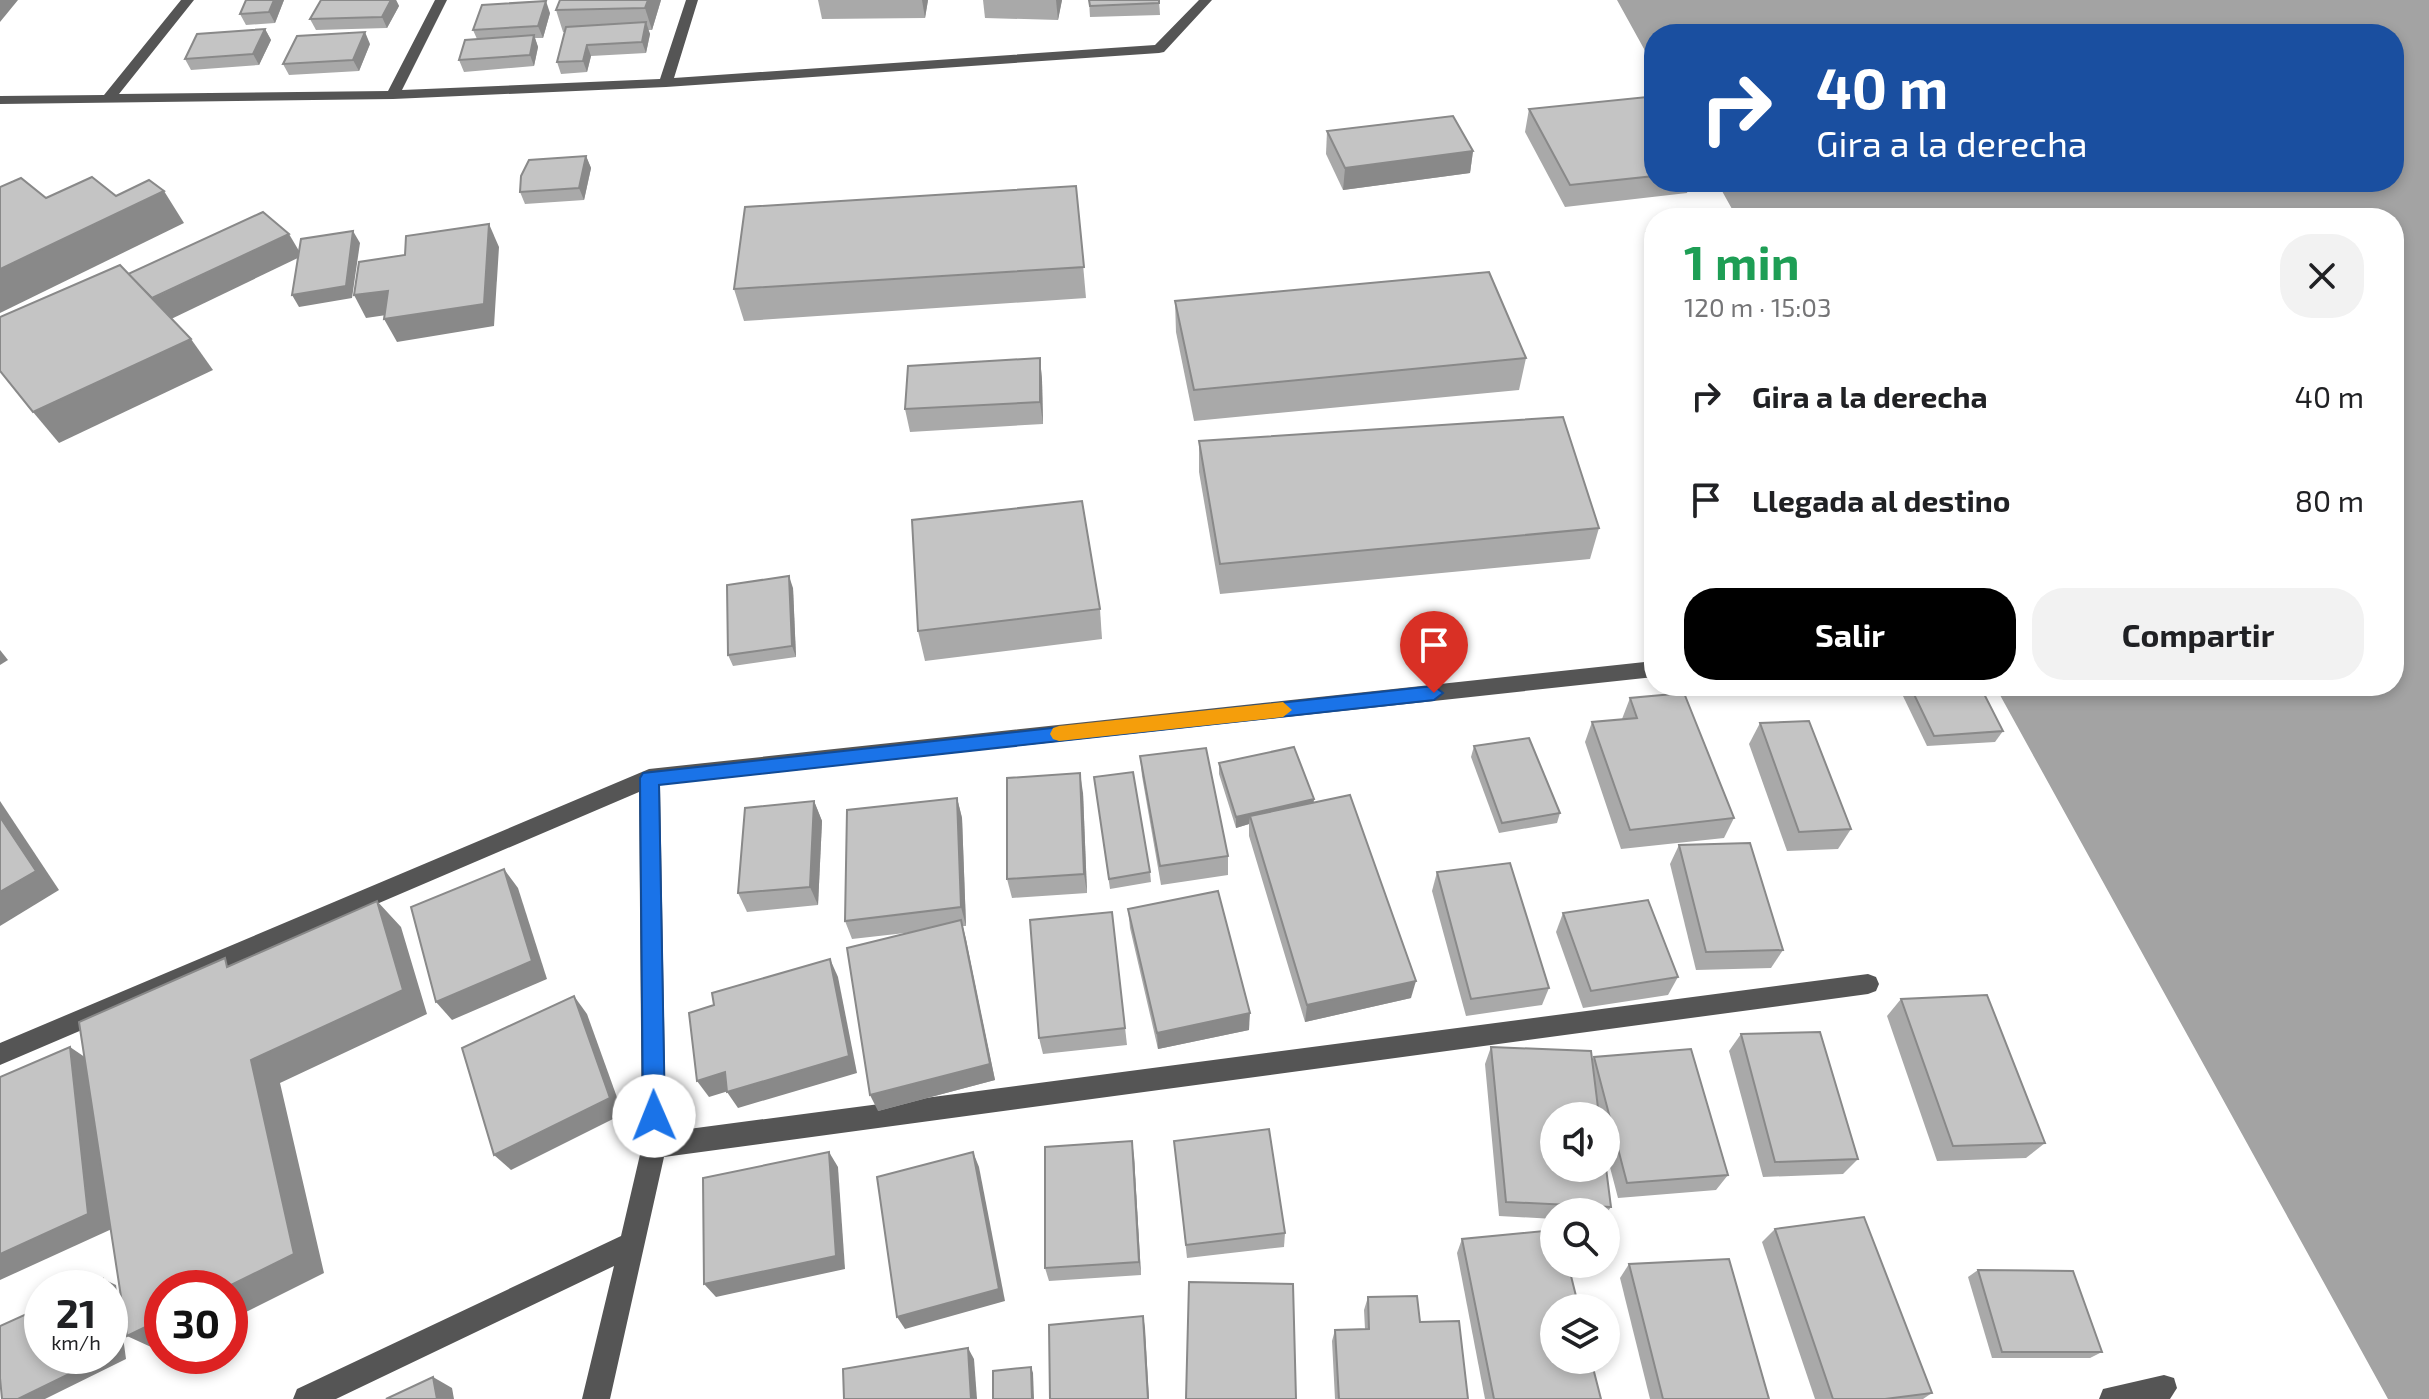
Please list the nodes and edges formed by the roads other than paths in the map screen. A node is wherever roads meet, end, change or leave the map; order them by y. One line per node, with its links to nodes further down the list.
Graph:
1 (188, 0): 7 (street)
2 (441, 0): 6 (street)
3 (692, 0): 5 (street)
4 (1206, 0): 5 (street)
5 (666, 83): 6 (street)
6 (393, 95): 7 (street)
7 (110, 96): 8 (street)
8 (0, 100)
9 (1644, 670): 10 (street)
10 (649, 778): 12 (street); 13 (street)
11 (1868, 984): 13 (street)
12 (0, 1054)
13 (654, 1146): 14 (street)
14 (631, 1244): 16 (street); 17 (street)
15 (2164, 1388): 18 (street)
16 (307, 1399)
17 (596, 1399)
18 (2113, 1399)

